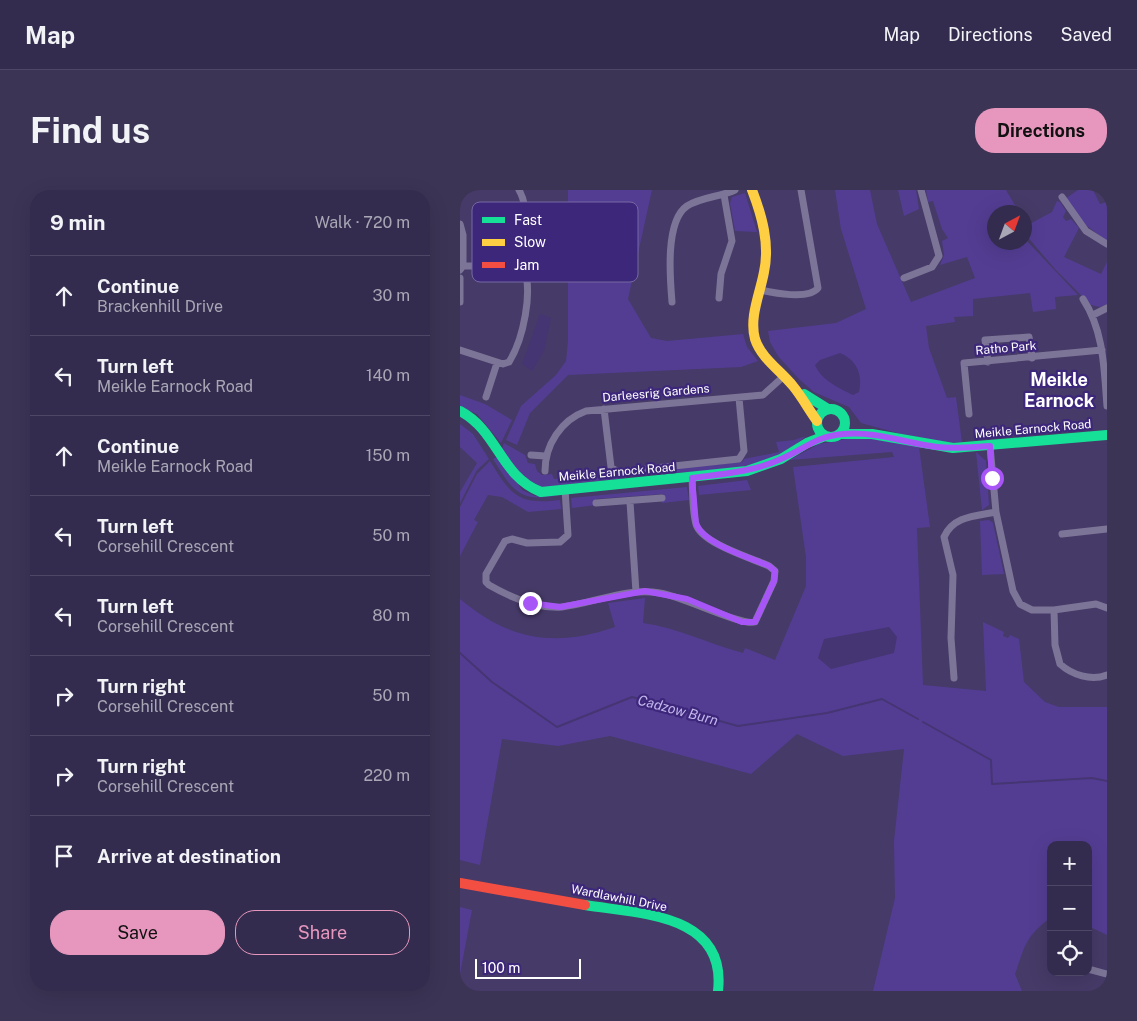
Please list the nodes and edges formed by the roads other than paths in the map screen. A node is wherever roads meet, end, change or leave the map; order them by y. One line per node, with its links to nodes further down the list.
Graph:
1 (519, 190): 8 (street)
2 (735, 190): 6 (street)
3 (752, 190): 15 (street)
4 (801, 190): 15 (street)
5 (921, 190): 13 (street)
6 (724, 194): 16 (street); 19 (street)
7 (1062, 197): 10 (street)
8 (524, 202)
9 (460, 224): 11 (street)
10 (1107, 244)
11 (461, 268)
12 (460, 278): 18 (street)
13 (904, 278)
14 (527, 282): 25 (street)
15 (760, 290): 27 (street)
16 (719, 298)
17 (1084, 299): 21 (street)
18 (460, 302)
19 (672, 302)
20 (1107, 308): 21 (street)
21 (1093, 315): 23 (street)
22 (460, 350): 25 (street)
23 (1102, 350): 24 (street, Ratho Park); 31 (street)
24 (1032, 358): 26 (street, Ratho Park); 26 (street)
25 (497, 362): 29 (street)
26 (988, 362): 35 (street, Ratho Park)
27 (784, 376): 28 (street); 30 (street, Darleesrig Gardens)
28 (794, 386): 33 (street); 37 (street)
29 (486, 397)
30 (739, 398): 32 (street, Darleesrig Gardens); 32 (street)
31 (1107, 406)
32 (604, 409): 45 (street, Darleesrig Gardens)
33 (828, 409): 36 (street); 37 (street)
34 (460, 411): 48 (street, Meikle Earnock Road)
35 (969, 414)
36 (846, 420): 38 (street); 39 (street, Meikle Earnock Road)
37 (817, 423): 41 (street); 42 (street, Meikle Earnock Road)
38 (841, 434): 39 (street, Meikle Earnock Road); 41 (street)
39 (872, 434): 43 (street, Meikle Earnock Road)
40 (1107, 435): 43 (street, Meikle Earnock Road)
41 (825, 436): 42 (street, Meikle Earnock Road)
42 (807, 443): 47 (street, Meikle Earnock Road)
43 (990, 446): 52 (street)
44 (532, 455): 45 (street)
45 (545, 456): 46 (street)
46 (546, 471)
47 (692, 478): 48 (street, Meikle Earnock Road); 55 (street)
48 (565, 489): 55 (street)
49 (662, 498): 50 (street)
50 (630, 502): 51 (street); 55 (street)
51 (596, 503)
52 (996, 512): 57 (street); 58 (street)
53 (1107, 529): 54 (street)
54 (1062, 534)
55 (636, 592)
56 (1107, 608): 57 (street)
57 (1054, 610): 60 (street)
58 (954, 670): 59 (street); 61 (street)
59 (945, 671)
60 (1107, 675)
61 (954, 678)
62 (460, 878): 63 (street, Wardlawhill Drive)
63 (465, 883): 66 (street, Wardlawhill Drive)
64 (1092, 970): 65 (street)
65 (1107, 974)
66 (718, 991)

